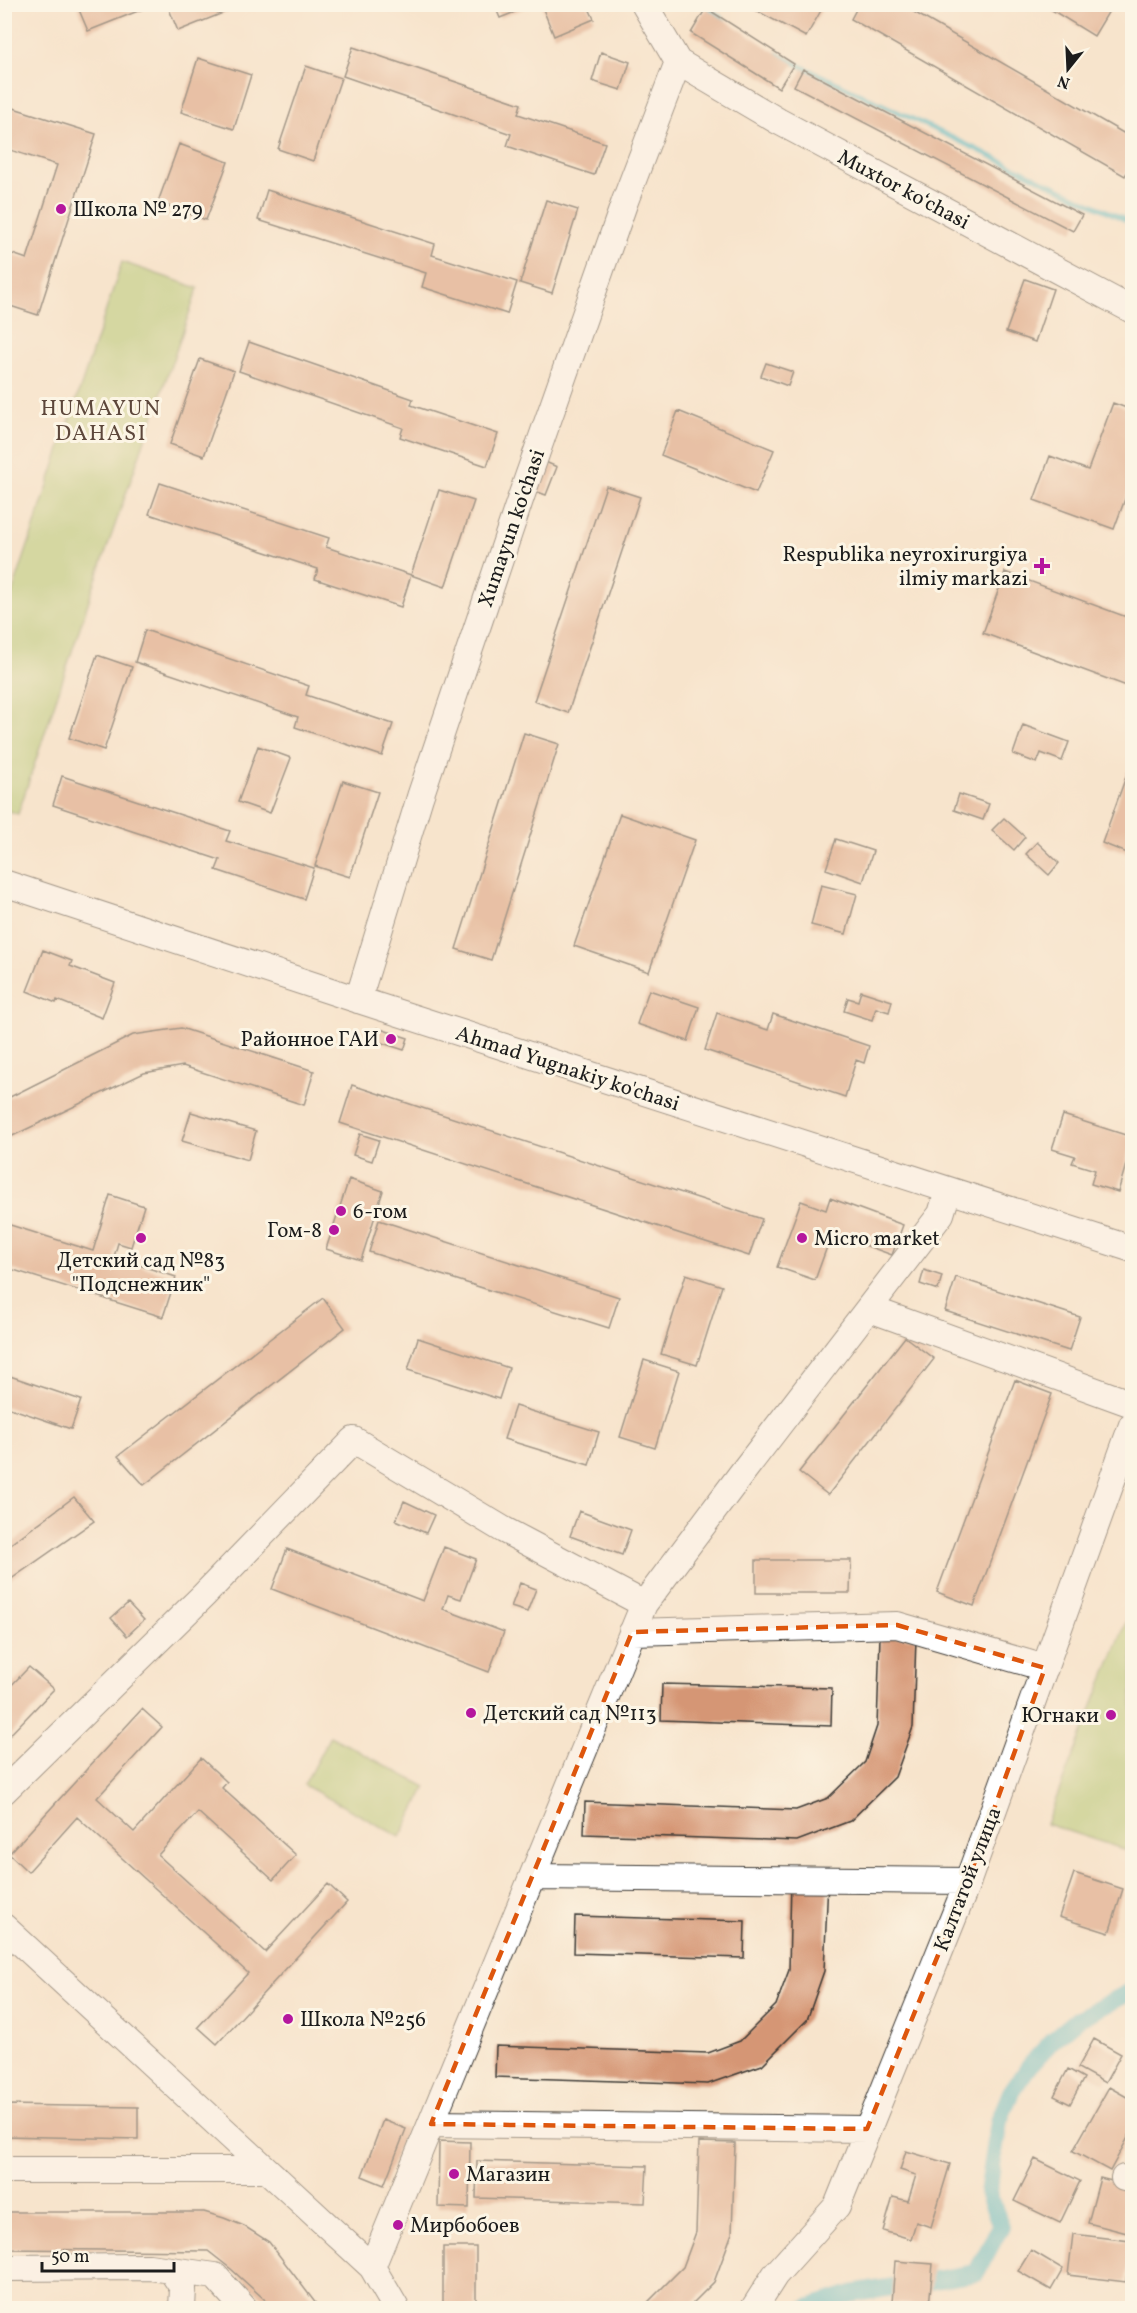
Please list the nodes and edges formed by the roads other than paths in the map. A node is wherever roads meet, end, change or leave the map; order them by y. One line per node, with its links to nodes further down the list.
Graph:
1 (644, 4): 2 (street)
2 (678, 62): 3 (street, Muxtor koʻchasi); 5 (street, Xumayun ko'chasi)
3 (1132, 310)
4 (4, 883): 5 (street, Ahmad Yugnakiy ko'chasi)
5 (358, 1000): 6 (street, Ahmad Yugnakiy ko'chasi)
6 (948, 1191): 7 (street, Ahmad Yugnakiy ko'chasi); 8 (street)
7 (1132, 1249)
8 (870, 1309): 9 (street); 11 (street)
9 (1132, 1404)
10 (1132, 1425): 13 (street, Калтатой улица)
11 (644, 1604): 12 (street); 14 (street)
12 (632, 1632): 13 (street); 15 (street)
13 (1045, 1668): 16 (street, Калтатой улица)
14 (4, 1791)
15 (533, 1877): 16 (street); 18 (street)
16 (968, 1881): 19 (street, Калтатой улица)
17 (4, 1927): 21 (street)
18 (431, 2124): 19 (street); 22 (street)
19 (867, 2129): 28 (street, Калтатой улица)
20 (4, 2170): 21 (street)
21 (267, 2170): 22 (street)
22 (372, 2267): 27 (street)
23 (4, 2268): 24 (street)
24 (171, 2270): 25 (street); 26 (street)
25 (182, 2308)
26 (244, 2308)
27 (396, 2308)
28 (754, 2308)

